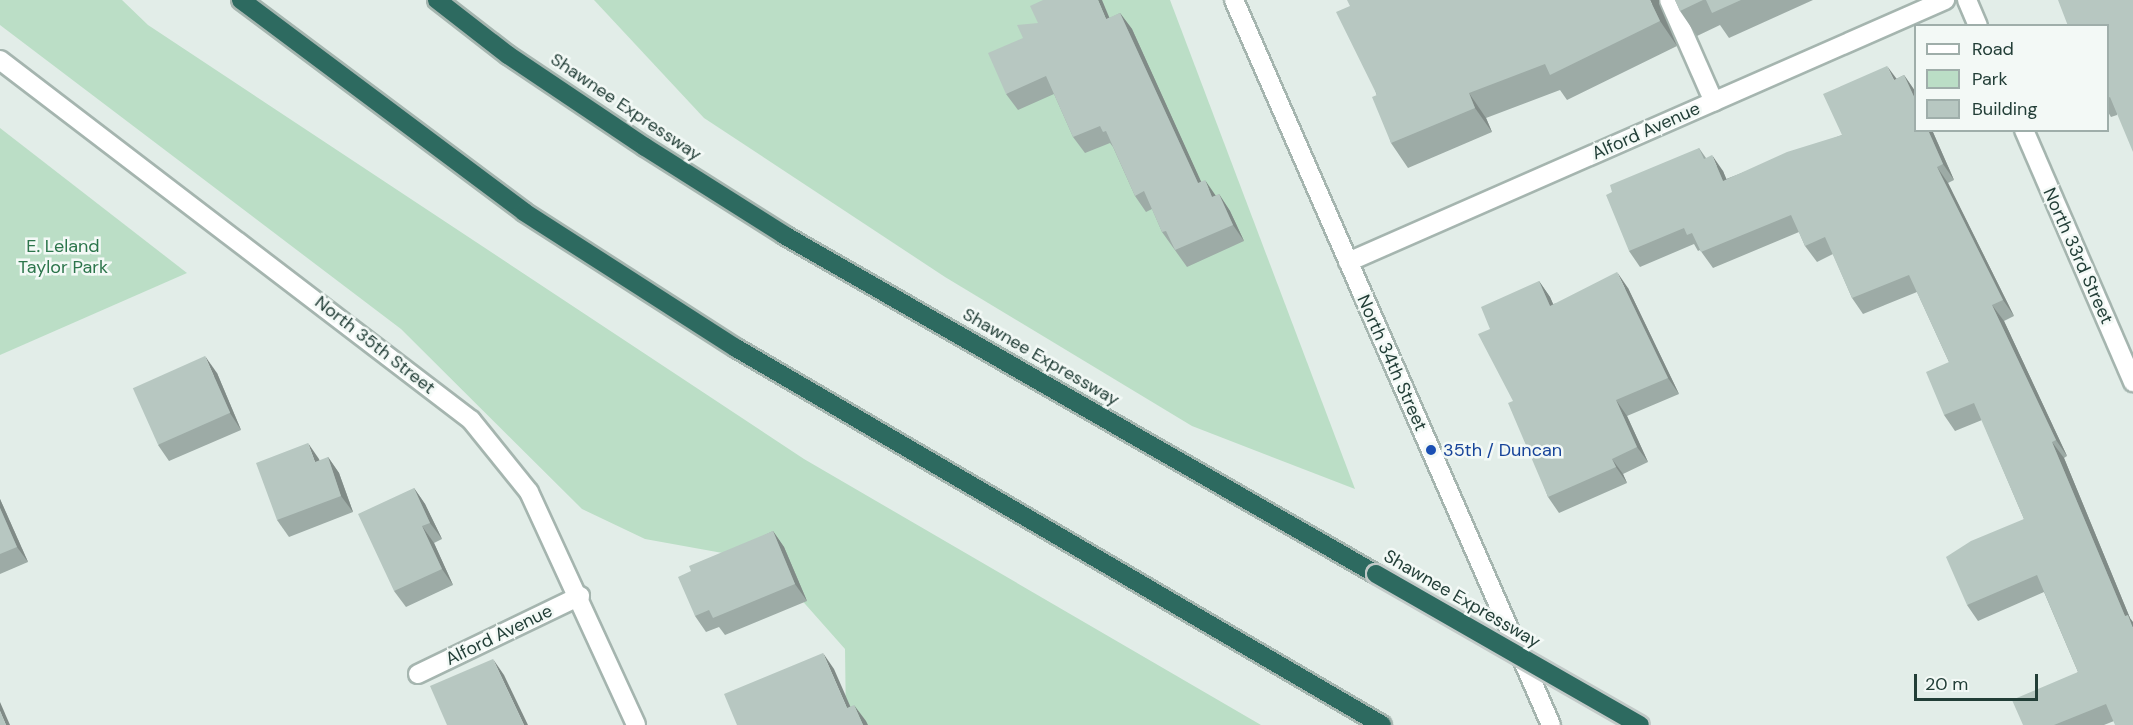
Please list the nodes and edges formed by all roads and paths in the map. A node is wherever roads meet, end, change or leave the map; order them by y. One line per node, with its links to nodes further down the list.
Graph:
1 (241, 0): 16 (highway)
2 (437, 0): 18 (highway, Shawnee Expressway, bridge)
3 (1234, 0): 11 (street, North 34th Street)
4 (1669, 0): 9 (street)
5 (1945, 0): 9 (street, Alford Avenue)
6 (1967, 0): 7 (street)
7 (1977, 24)
8 (0, 60): 13 (street, North 35th Street)
9 (1714, 102): 11 (street, Alford Avenue)
10 (2025, 132): 12 (street, North 33rd Street)
11 (1348, 262): 17 (street, North 34th Street)
12 (2133, 382)
13 (580, 596): 14 (street, Alford Avenue); 15 (street, North 35th Street)
14 (418, 674)
15 (636, 725)
16 (1382, 725)
17 (1551, 725)
18 (1640, 725)

